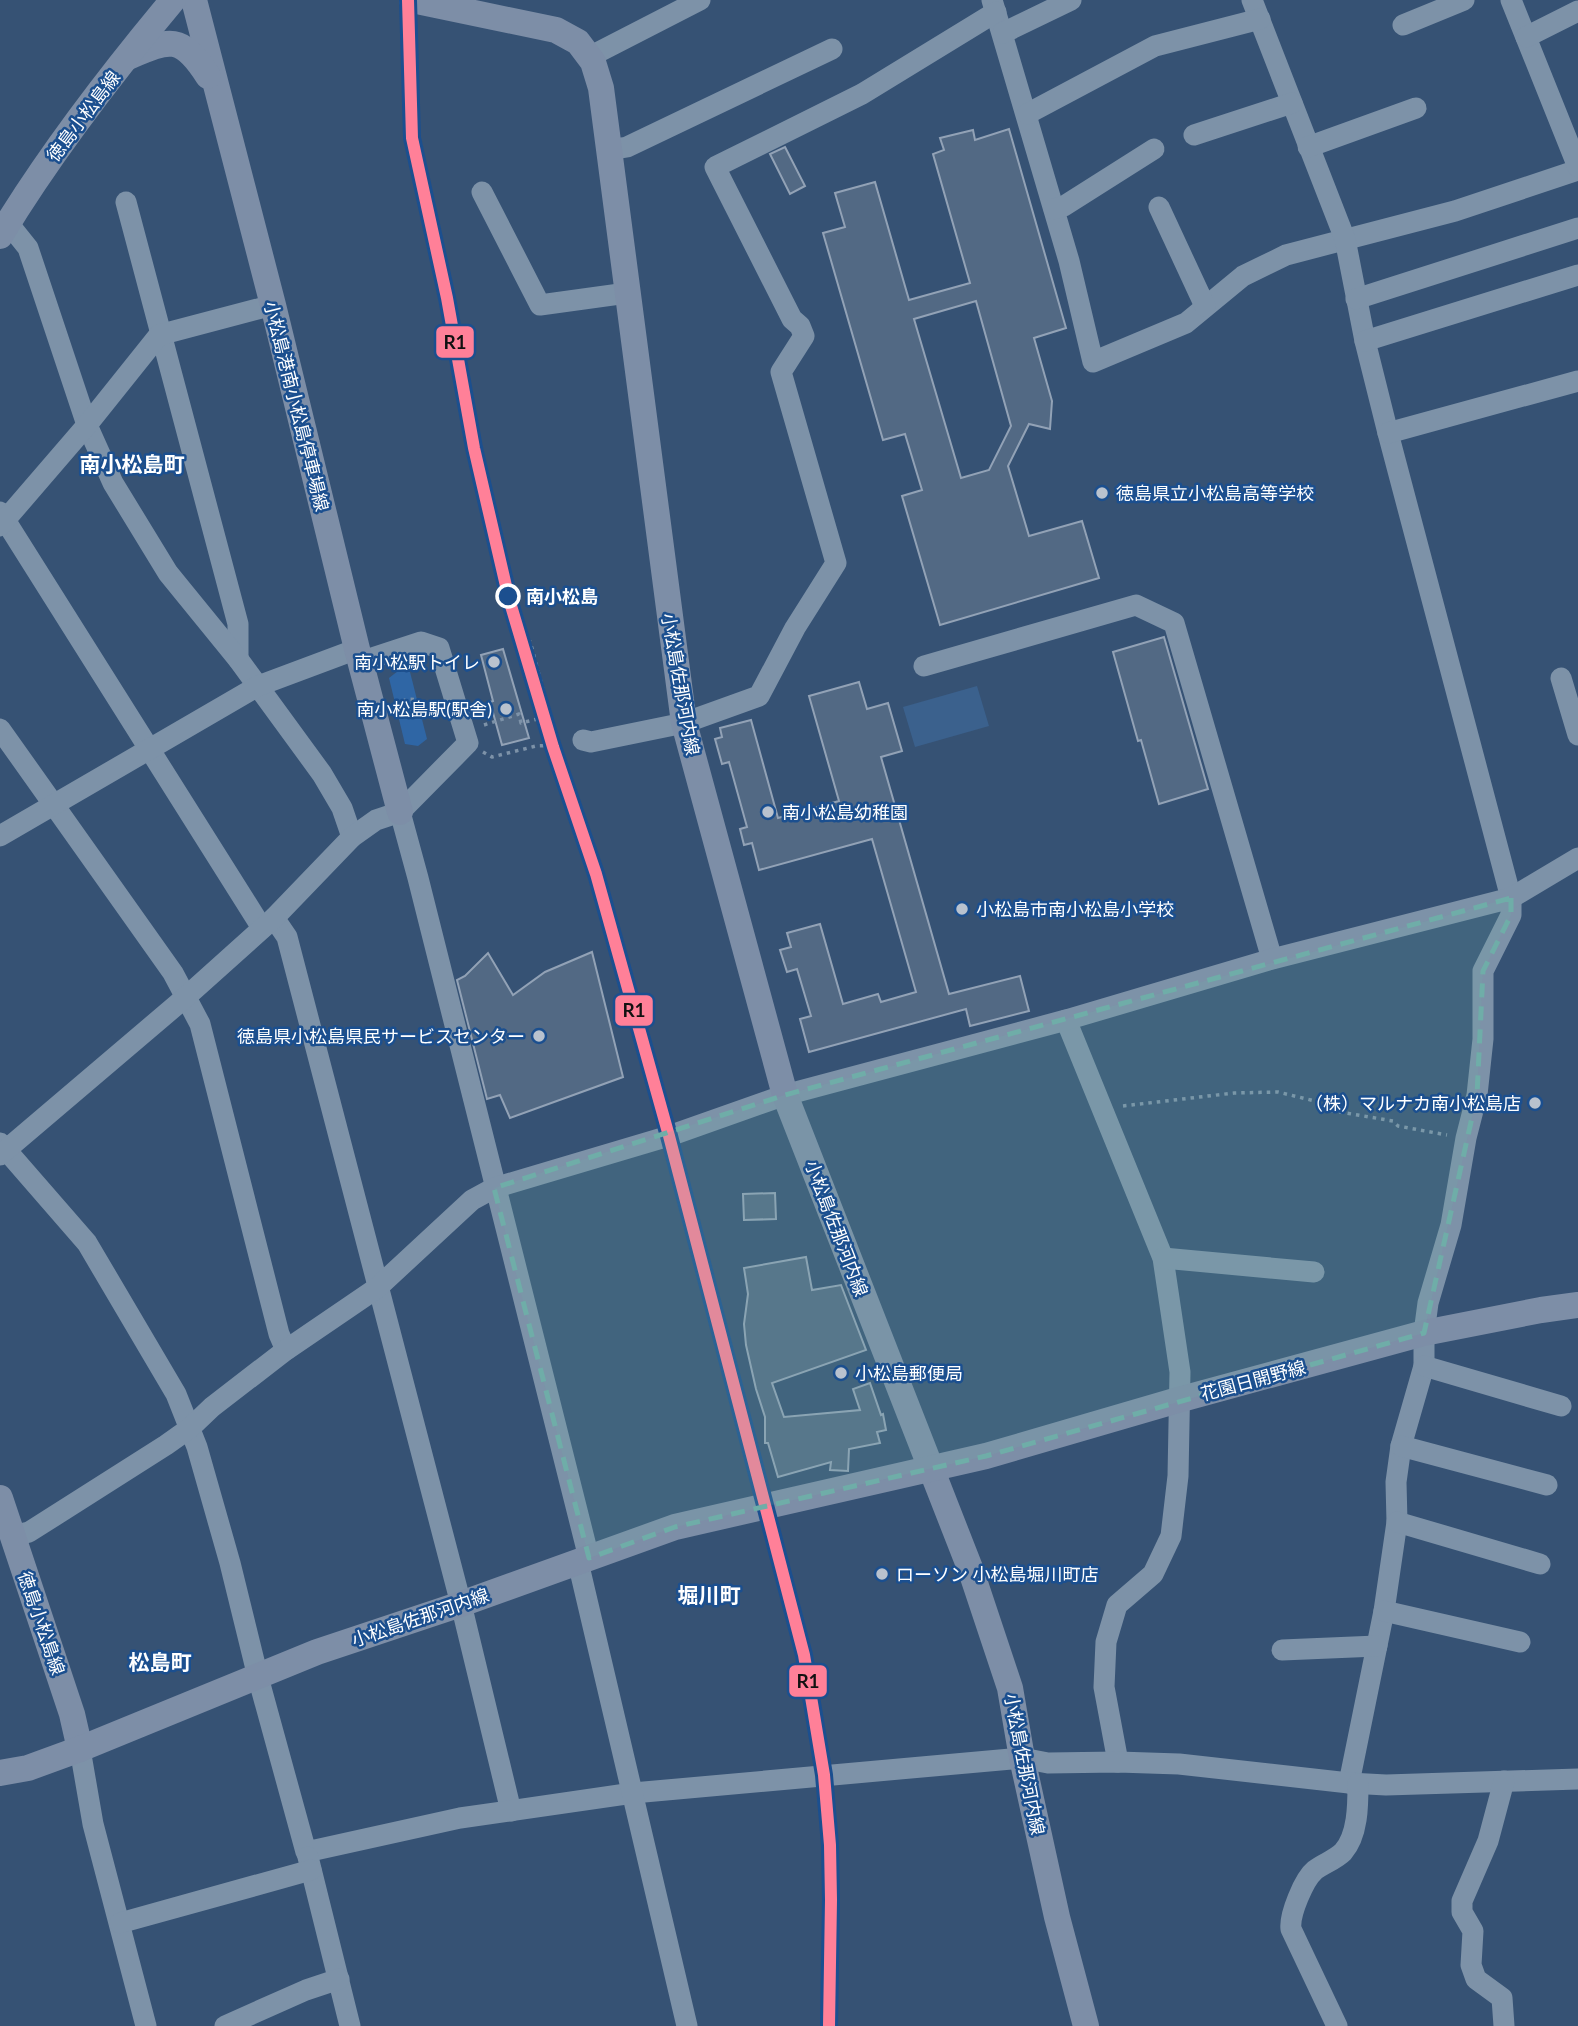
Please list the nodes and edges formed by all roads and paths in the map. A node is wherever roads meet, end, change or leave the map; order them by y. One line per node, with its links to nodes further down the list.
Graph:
1 (173, 0): 15 (main road, 徳島小松島線)
2 (194, 0): 17 (main road, 小松島港南小松島停車場線)
3 (700, 0): 16 (street)
4 (1071, 0): 12 (street)
5 (1464, 0): 11 (street)
6 (1511, 0): 13 (street)
7 (424, 1): 16 (main road, 小松島佐那河内線)
8 (994, 6): 12 (street); 52 (street)
9 (1256, 9): 18 (street); 20 (street)
10 (1578, 11): 13 (street)
11 (1403, 25)
12 (1003, 33): 20 (street)
13 (1526, 37): 25 (street)
14 (832, 49): 24 (street)
15 (128, 57): 17 (main road); 31 (main road, 徳島小松島線)
16 (589, 57): 24 (main road, 小松島佐那河内線)
17 (216, 90): 36 (main road, 小松島港南小松島停車場線)
18 (1292, 103): 21 (street); 22 (street)
19 (1416, 108): 22 (street)
20 (1027, 114): 29 (street)
21 (1194, 135)
22 (1308, 147): 32 (street)
23 (1154, 149): 29 (street)
24 (608, 150): 34 (main road, 小松島佐那河内線)
25 (1578, 169): 32 (street)
26 (482, 192): 34 (street)
27 (125, 202): 38 (street)
28 (1159, 208): 37 (street)
29 (1054, 209): 37 (street)
30 (1578, 228): 35 (street)
31 (4, 230): 41 (street)
32 (1345, 239): 35 (street); 37 (street)
33 (1578, 275): 39 (street)
34 (627, 293): 52 (main road, 小松島佐那河内線)
35 (1356, 299): 39 (street)
36 (273, 305): 38 (street); 45 (main road, 小松島港南小松島停車場線)
37 (1205, 306)
38 (159, 335): 41 (street); 46 (street)
39 (1365, 341): 42 (street)
40 (1578, 381): 42 (street)
41 (87, 425): 43 (street); 46 (street)
42 (1388, 433): 64 (street)
43 (2, 520): 58 (street)
44 (530, 641): 53 (path)
45 (358, 655): 49 (street); 57 (street); 60 (main road, 小松島港南小松島停車場線)
46 (239, 659): 49 (street)
47 (925, 666): 66 (street)
48 (1561, 678): 55 (street)
49 (258, 686): 58 (street); 62 (street)
50 (417, 700): 51 (path)
51 (396, 707)
52 (684, 723): 56 (street); 69 (main road, 小松島佐那河内線)
53 (484, 725)
54 (0, 729): 59 (street)
55 (1578, 735)
56 (583, 740): 57 (path)
57 (468, 743): 60 (street)
58 (148, 750): 59 (street); 65 (street)
59 (54, 806): 61 (street); 67 (street)
60 (400, 812): 62 (street); 73 (street)
61 (0, 836)
62 (352, 837): 65 (street)
63 (1578, 858): 64 (street)
64 (1511, 898): 66 (street); 71 (street)
65 (268, 923): 67 (street); 76 (street)
66 (1272, 959): 68 (street)
67 (187, 996): 72 (street); 79 (street)
68 (1066, 1020): 69 (street); 70 (street)
69 (785, 1095): 73 (street); 85 (main road, 小松島佐那河内線)
70 (1103, 1109): 71 (path); 74 (street)
71 (1466, 1138): 78 (street)
72 (2, 1149): 83 (street)
73 (494, 1188): 76 (street); 90 (street)
74 (1163, 1258): 75 (street); 81 (street)
75 (1314, 1272)
76 (377, 1288): 79 (street); 92 (street)
77 (1578, 1305): 78 (main road, 花園日開野線)
78 (1424, 1333): 80 (street); 81 (main road, 花園日開野線)
79 (286, 1350): 83 (street)
80 (1424, 1366): 82 (street); 84 (street)
81 (1178, 1400): 85 (main road, 花園日開野線); 100 (street)
82 (1561, 1406)
83 (190, 1428): 89 (street); 97 (street)
84 (1401, 1446): 86 (street); 88 (street)
85 (932, 1469): 90 (main road, 小松島佐那河内線); 99 (main road, 小松島佐那河内線)
86 (1547, 1485)
87 (0, 1498): 89 (main road, 徳島小松島線)
88 (1397, 1522): 91 (street); 93 (street)
89 (13, 1536): 98 (main road, 徳島小松島線)
90 (583, 1560): 92 (main road, 小松島佐那河内線); 105 (street)
91 (1540, 1564)
92 (461, 1604): 97 (main road, 小松島佐那河内線); 106 (street)
93 (1384, 1611): 94 (street); 95 (street)
94 (1520, 1642)
95 (1377, 1646): 96 (street); 104 (street)
96 (1282, 1650)
97 (258, 1678): 98 (main road, 小松島佐那河内線); 107 (street)
98 (80, 1749): 101 (main road, 小松島佐那河内線); 108 (street)
99 (1022, 1758): 100 (street); 105 (street); 114 (main road, 小松島佐那河内線)
100 (1118, 1762): 104 (street)
101 (0, 1773)
102 (1578, 1779): 103 (street)
103 (1504, 1781): 104 (street); 116 (street)
104 (1353, 1783): 115 (street)
105 (633, 1793): 106 (street); 113 (street)
106 (511, 1811): 107 (street)
107 (309, 1861): 108 (street); 109 (street)
108 (120, 1923): 110 (street)
109 (339, 1979): 111 (street); 112 (street)
110 (146, 2026)
111 (225, 2026)
112 (350, 2026)
113 (687, 2026)
114 (1086, 2026)
115 (1337, 2026)
116 (1504, 2026)

